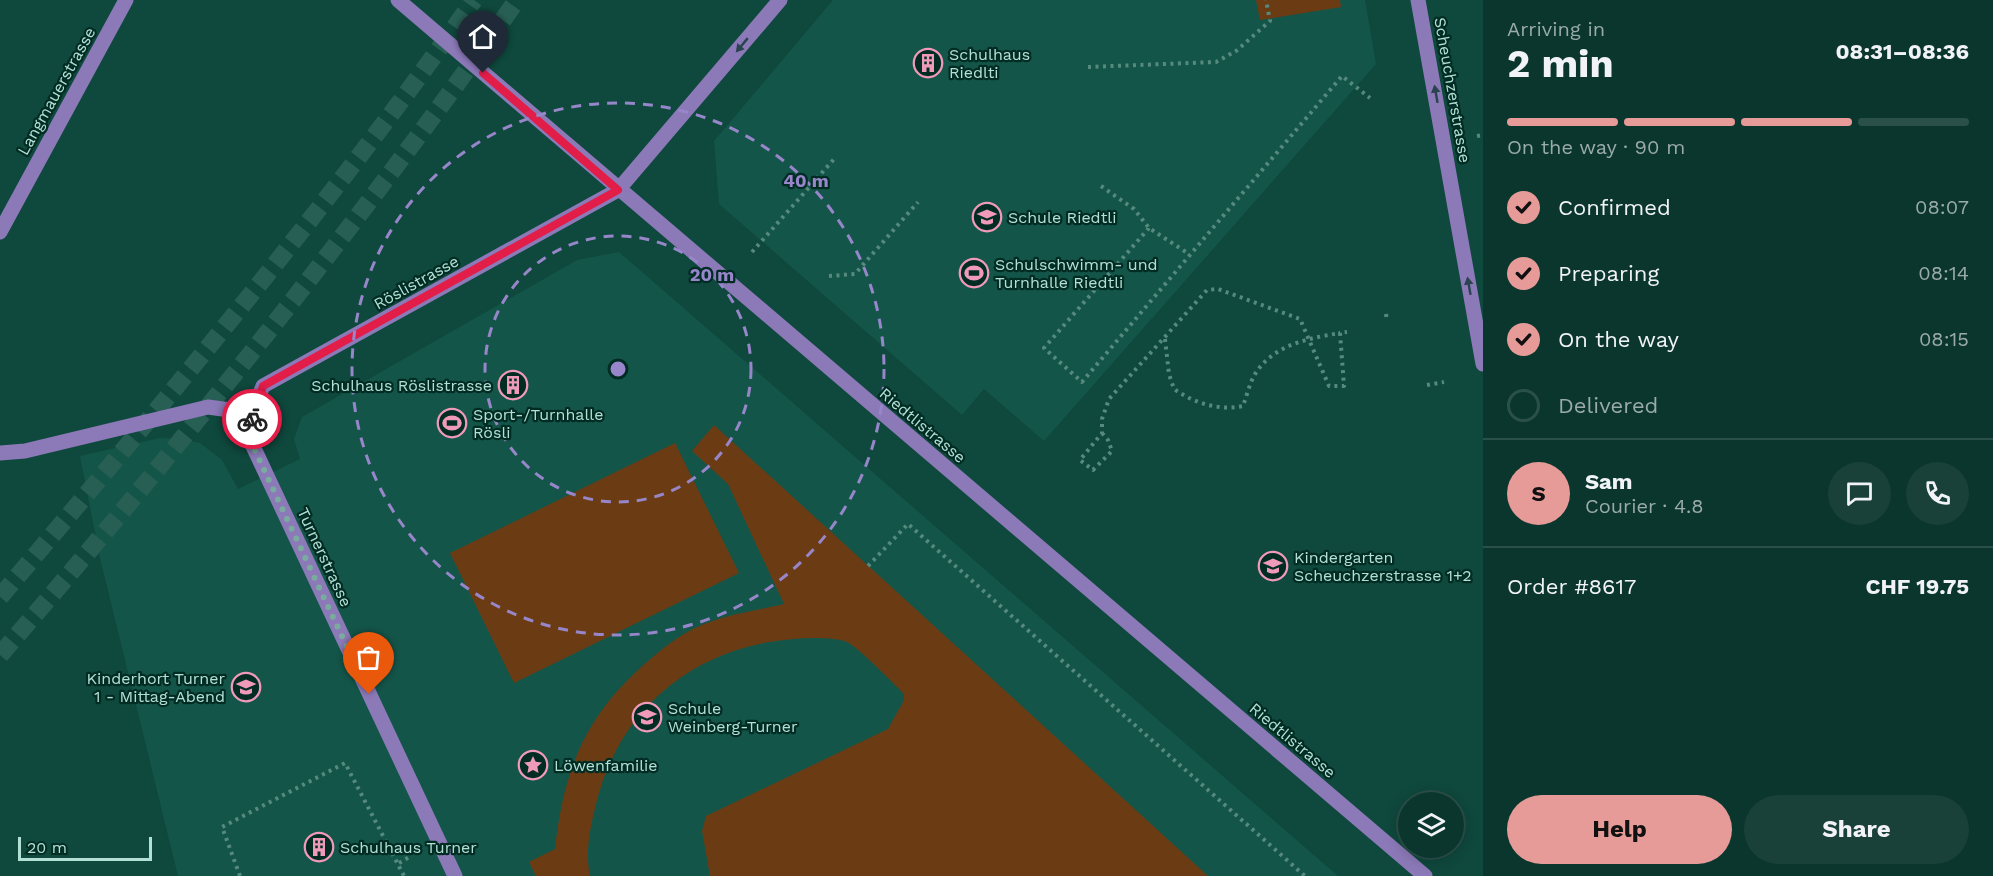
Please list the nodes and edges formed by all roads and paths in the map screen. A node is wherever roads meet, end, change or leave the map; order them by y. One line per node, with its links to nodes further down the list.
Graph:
1 (126, 0): 15 (street, Langmauerstrasse)
2 (398, 0): 12 (street, Riedtlistrasse)
3 (780, 0): 12 (street, Röslistrasse, one-way to 12)
4 (1266, 0): 6 (path)
5 (1418, 0): 25 (street, Scheuchzerstrasse, one-way to 5)
6 (1088, 68)
7 (1370, 99): 17 (path)
8 (1483, 135): 9 (path)
9 (1477, 136)
10 (835, 158): 16 (path)
11 (1101, 186): 14 (path)
12 (618, 190): 28 (street, Röslistrasse); 36 (street, Riedtlistrasse)
13 (918, 202): 18 (path)
14 (1149, 228): 17 (path); 17 (path)
15 (0, 232)
16 (752, 252)
17 (1190, 254)
18 (829, 276)
19 (1386, 314): 20 (path)
20 (1387, 321)
21 (1347, 332): 22 (path)
22 (1340, 333): 23 (path); 23 (path)
23 (1310, 337): 24 (path); 24 (path)
24 (1164, 338): 29 (path)
25 (1483, 364)
26 (1444, 382): 27 (path)
27 (1427, 385)
28 (252, 413): 30 (street); 34 (street, Turnerstrasse)
29 (1102, 433): 29 (path)
30 (0, 453)
31 (868, 566): 35 (path)
32 (240, 876): 33 (path)
33 (404, 876)
34 (455, 876)
35 (1305, 876)
36 (1425, 876)

